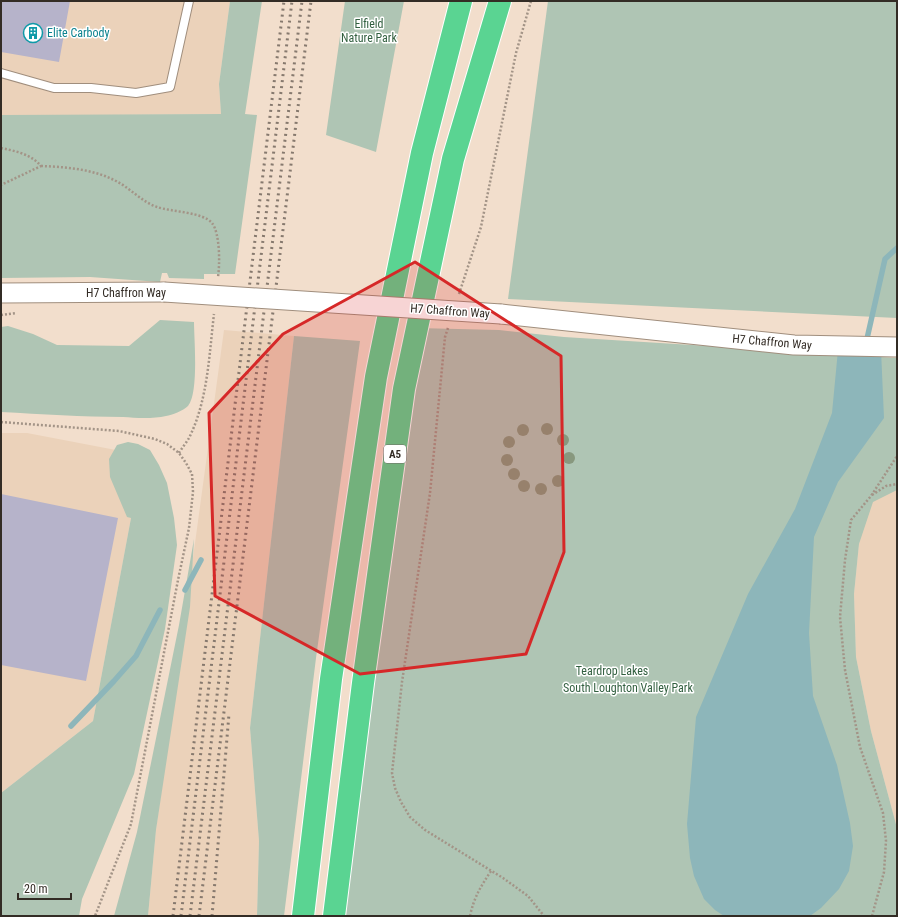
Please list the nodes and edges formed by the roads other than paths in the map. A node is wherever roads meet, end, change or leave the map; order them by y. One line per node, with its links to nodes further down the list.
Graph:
1 (189, 1): 4 (lane)
2 (461, 1): 7 (highway, A5)
3 (500, 1): 8 (highway, A5)
4 (1, 74)
5 (1, 293): 6 (street, H7 Chaffron Way, bridge)
6 (897, 347)
7 (303, 916)
8 (334, 916)

